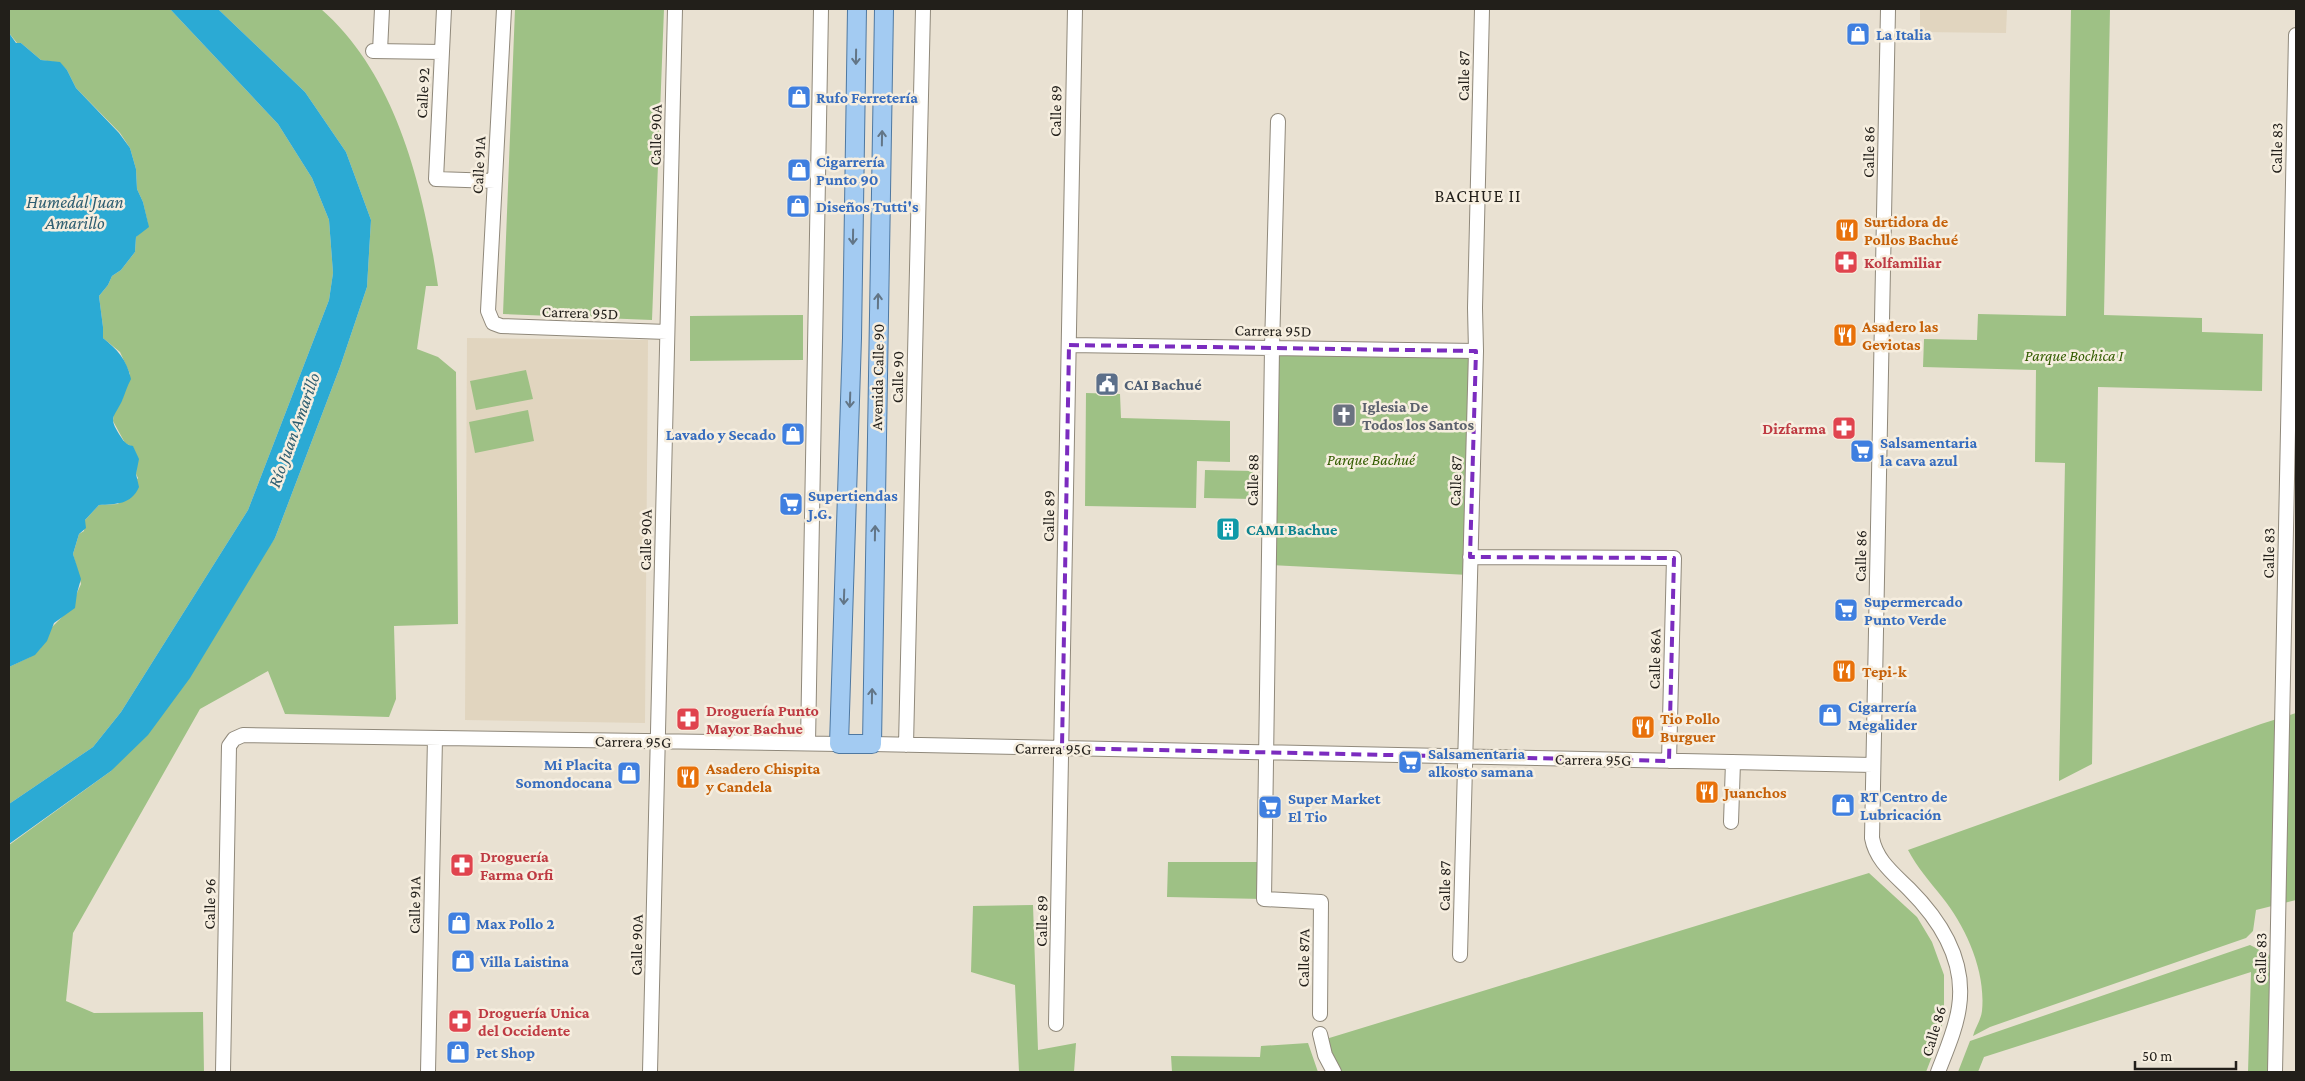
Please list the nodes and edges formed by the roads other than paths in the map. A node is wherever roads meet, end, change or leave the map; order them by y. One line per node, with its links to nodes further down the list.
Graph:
1 (382, 9): 13 (street)
2 (444, 9): 13 (street, Calle 92)
3 (504, 9): 15 (street, Calle 91A)
4 (675, 9): 17 (street, Calle 90A)
5 (821, 9): 25 (street)
6 (857, 9): 26 (main road, Avenida Calle 90, one-way to 26)
7 (884, 9): 27 (main road, Avenida Calle 90, one-way to 7)
8 (923, 9): 28 (street, Calle 90)
9 (1074, 9): 18 (street, Calle 89)
10 (1482, 9): 20 (street, Calle 87)
11 (1888, 9): 34 (street, Calle 86)
12 (2296, 35): 46 (street, Calle 83)
13 (442, 52): 15 (street, Calle 92)
14 (1278, 120): 19 (street, Calle 88)
15 (494, 181): 16 (street, Calle 91A)
16 (493, 323): 17 (street, Carrera 95D)
17 (667, 332): 24 (street, Calle 90A)
18 (1069, 344): 19 (street, Carrera 95D); 29 (street, Calle 89)
19 (1272, 348): 20 (street, Carrera 95D); 30 (street, Calle 88)
20 (1476, 351): 21 (street, Calle 87)
21 (1470, 557): 31 (street, Calle 87); 32 (street, Calle 86A)
22 (435, 738): 23 (street, Carrera 95G); 24 (street, Carrera 95G); 42 (street, Calle 91A)
23 (234, 739): 41 (street, Calle 96)
24 (657, 741): 25 (street, Carrera 95G); 43 (street, Calle 90A)
25 (808, 743): 26 (street, Carrera 95G)
26 (839, 744): 27 (main road, Carrera 95G)
27 (872, 744): 28 (street, Carrera 95G)
28 (906, 745): 29 (street, Carrera 95G)
29 (1062, 748): 30 (street, Carrera 95G); 39 (street, Calle 89)
30 (1266, 752): 31 (street, Carrera 95G); 36 (street, Calle 88)
31 (1464, 757): 32 (street, Carrera 95G); 37 (street, Calle 87)
32 (1670, 761): 33 (street, Carrera 95G)
33 (1733, 762): 34 (street, Carrera 95G); 35 (street)
34 (1873, 765): 45 (street, Calle 86)
35 (1731, 822)
36 (1322, 902): 38 (street, Calle 87A)
37 (1460, 955)
38 (1320, 1014)
39 (1056, 1024)
40 (1320, 1034): 44 (street)
41 (223, 1072)
42 (428, 1072)
43 (650, 1072)
44 (1334, 1072)
45 (1938, 1072)
46 (2275, 1072)

